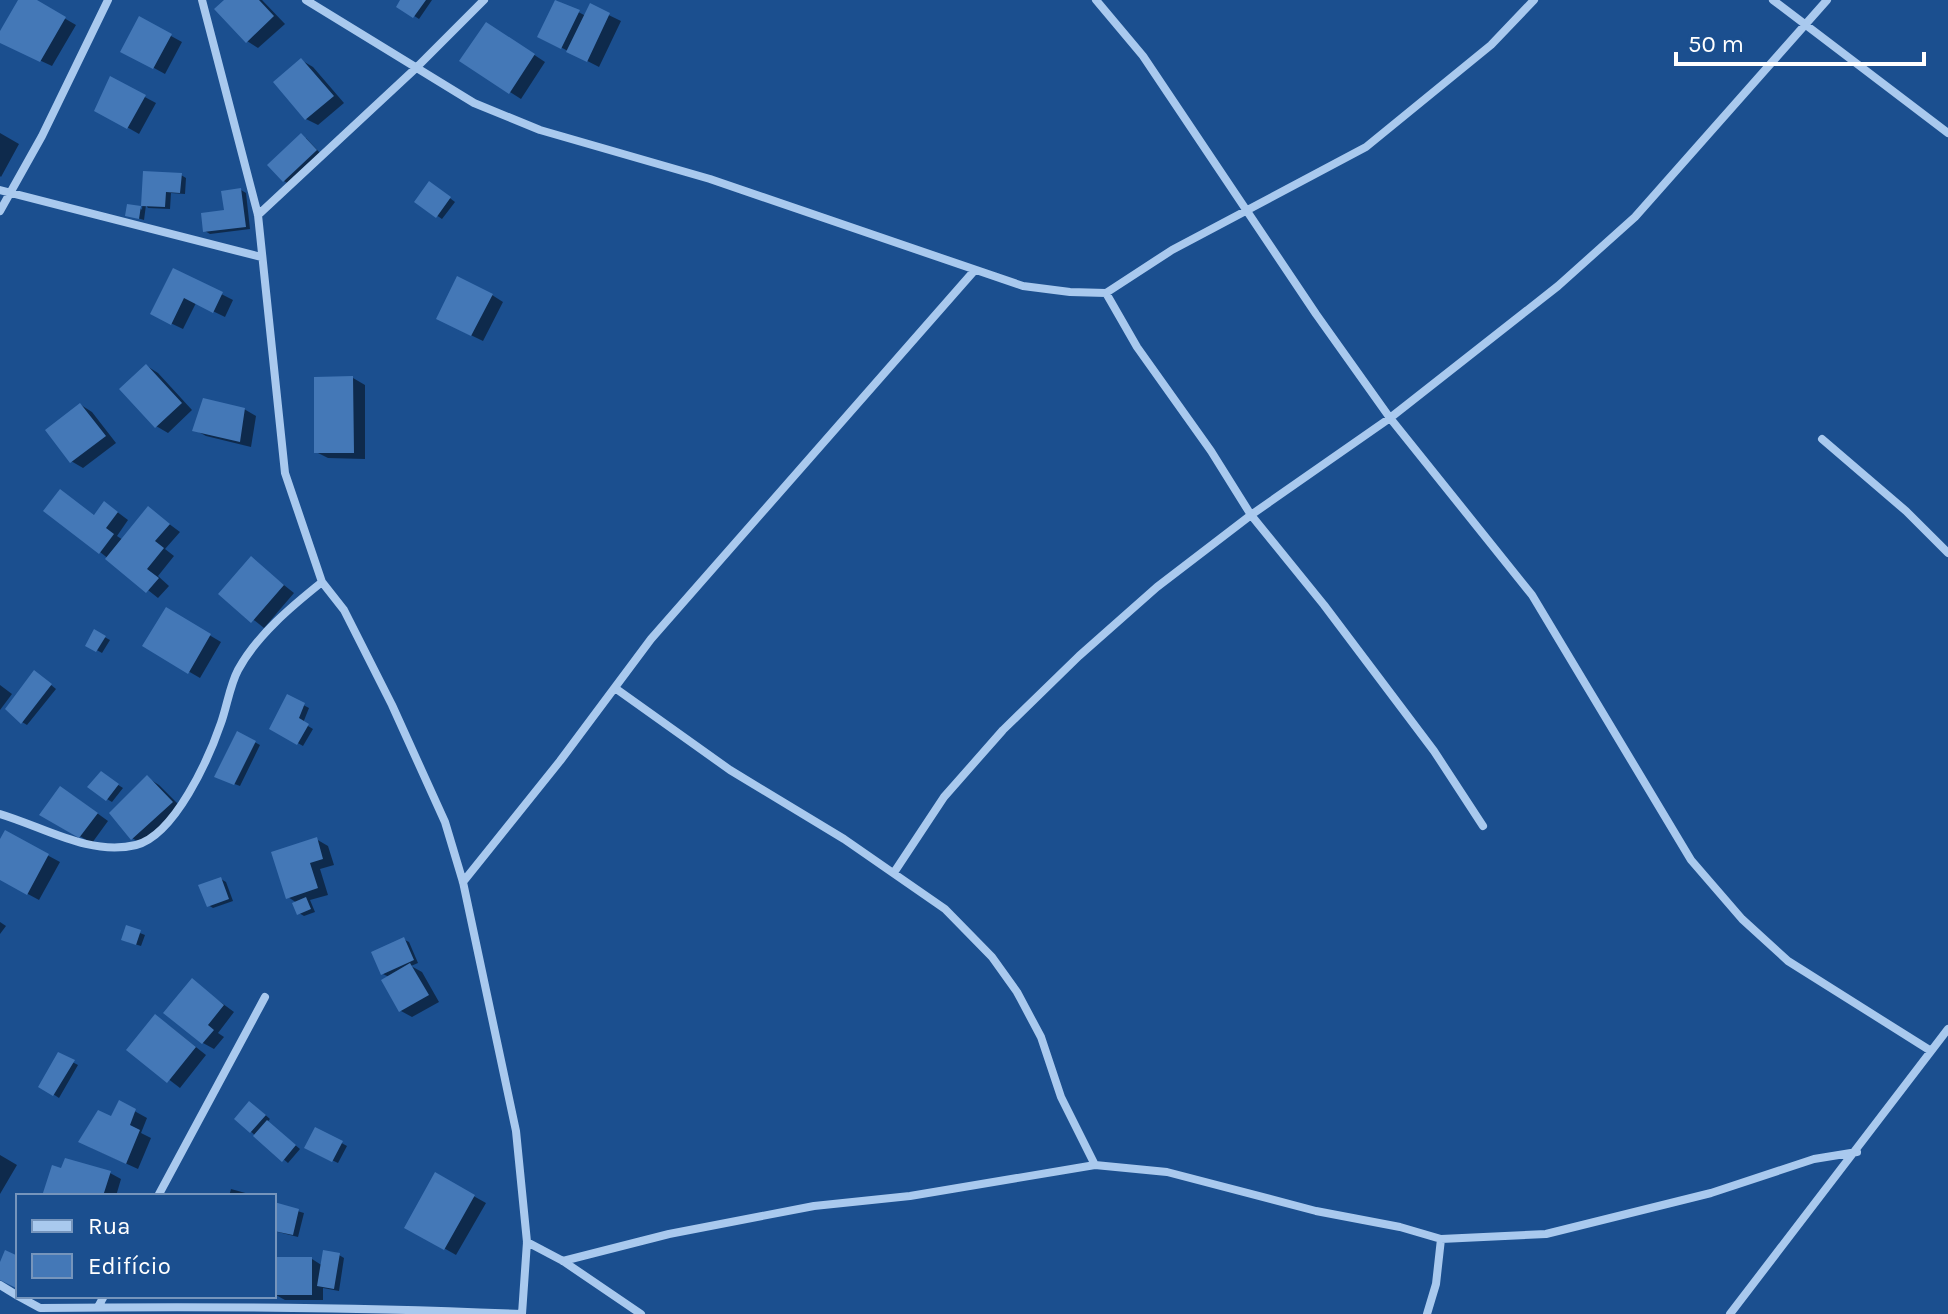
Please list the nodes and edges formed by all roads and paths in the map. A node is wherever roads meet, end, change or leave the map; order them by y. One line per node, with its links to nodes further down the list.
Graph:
1 (108, 0): 13 (street)
2 (202, 0): 16 (street)
3 (306, 0): 10 (street)
4 (484, 0): 10 (street)
5 (1096, 0): 14 (street)
6 (1534, 0): 14 (street)
7 (1773, 0): 9 (street)
8 (1827, 0): 9 (street)
9 (1805, 25): 11 (street); 20 (street)
10 (416, 68): 16 (street); 18 (street)
11 (1948, 133)
12 (0, 190): 13 (street)
13 (10, 194): 15 (street); 17 (street)
14 (1246, 210): 19 (street); 20 (street)
15 (0, 211)
16 (258, 215): 17 (street)
17 (261, 257): 24 (street)
18 (974, 271): 19 (street); 25 (street)
19 (1106, 293): 22 (street)
20 (1390, 418): 22 (street); 32 (street)
21 (1822, 439): 23 (street)
22 (1251, 515): 27 (street); 28 (street)
23 (1948, 553)
24 (322, 582): 26 (street); 29 (street)
25 (615, 688): 28 (street); 29 (street)
26 (0, 814)
27 (1483, 826)
28 (895, 871): 34 (street)
29 (463, 882): 37 (street)
30 (265, 997): 35 (street)
31 (1948, 1029): 32 (street)
32 (1931, 1051): 33 (street)
33 (1857, 1152): 36 (street); 48 (street)
34 (1095, 1165): 36 (street); 38 (street)
35 (159, 1194)
36 (1441, 1239): 47 (street)
37 (527, 1242): 38 (street); 45 (street)
38 (563, 1261): 46 (street)
39 (22, 1298): 42 (street)
40 (103, 1298): 41 (street)
41 (98, 1307): 42 (street); 43 (street)
42 (40, 1308): 44 (street)
43 (256, 1310): 45 (street)
44 (31, 1314)
45 (522, 1314)
46 (641, 1314)
47 (1427, 1314)
48 (1730, 1314)

